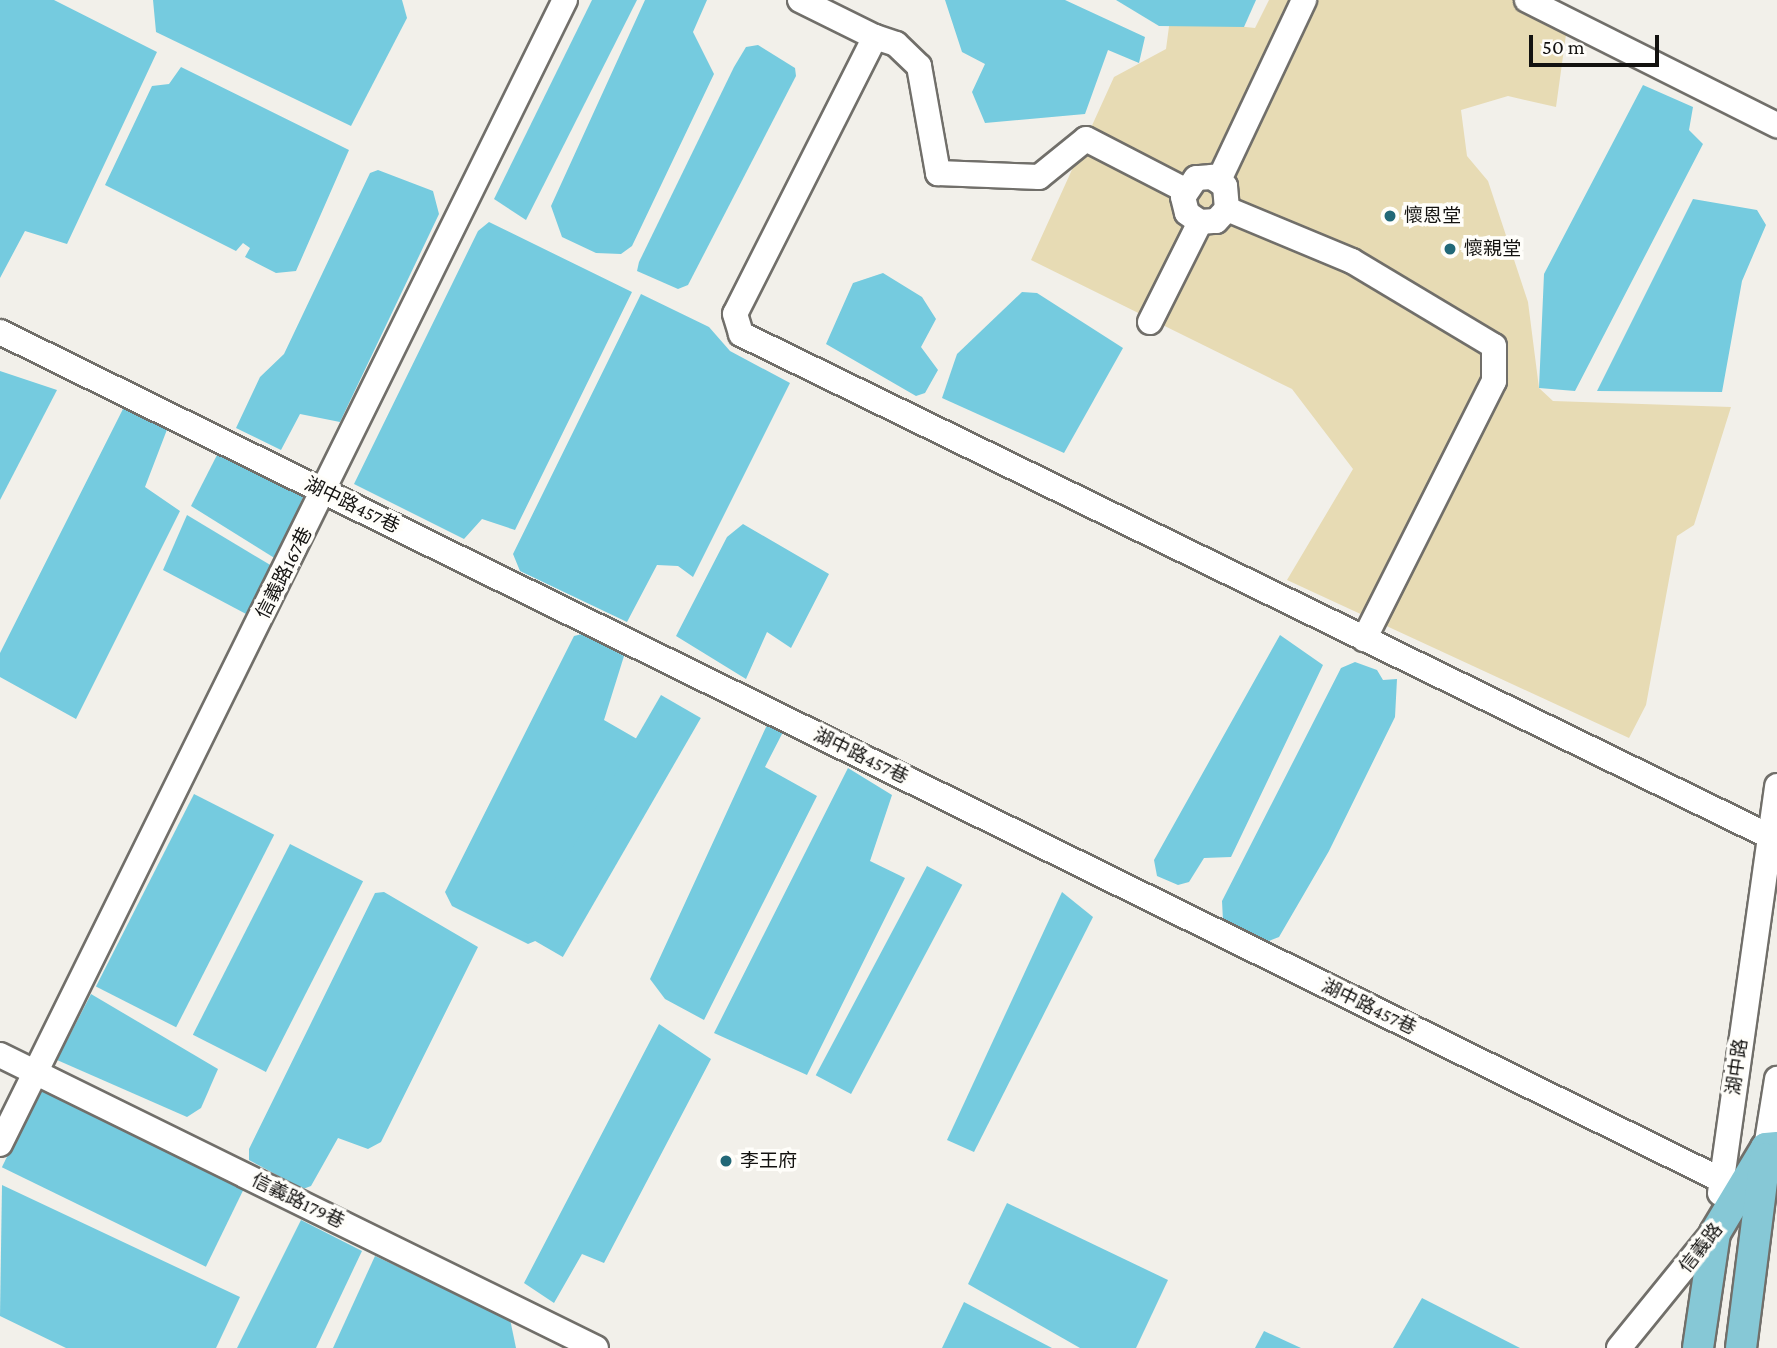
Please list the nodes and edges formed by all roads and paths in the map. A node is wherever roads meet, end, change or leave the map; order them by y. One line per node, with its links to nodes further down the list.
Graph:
1 (565, 0): 13 (street, 信義路167巷)
2 (800, 0): 5 (street)
3 (1304, 0): 7 (street)
4 (1527, 0): 6 (street)
5 (875, 37): 8 (street); 14 (street)
6 (1777, 125)
7 (1219, 180): 8 (street); 9 (street)
8 (1185, 190): 10 (street)
9 (1227, 209): 10 (street); 14 (street)
10 (1200, 222): 11 (street)
11 (1150, 322)
12 (0, 332): 13 (street, 湖中路457巷)
13 (325, 491): 18 (street, 信義路167巷); 22 (street, 湖中路457巷)
14 (1364, 639): 16 (street)
15 (1777, 786): 16 (street, 湖中路)
16 (1769, 836): 22 (street, 湖中路)
17 (0, 1055): 18 (street, 信義路179巷)
18 (35, 1072): 20 (street, 信義路167巷); 24 (street, 信義路179巷)
19 (1777, 1079): 21 (street)
20 (0, 1144)
21 (1772, 1147): 23 (main road, 信義路); 27 (main road)
22 (1721, 1180): 23 (street, 湖中路)
23 (1715, 1233): 25 (street, 信義路); 26 (main road, 湖中路)
24 (596, 1348)
25 (1619, 1348)
26 (1698, 1348)
27 (1742, 1348)

